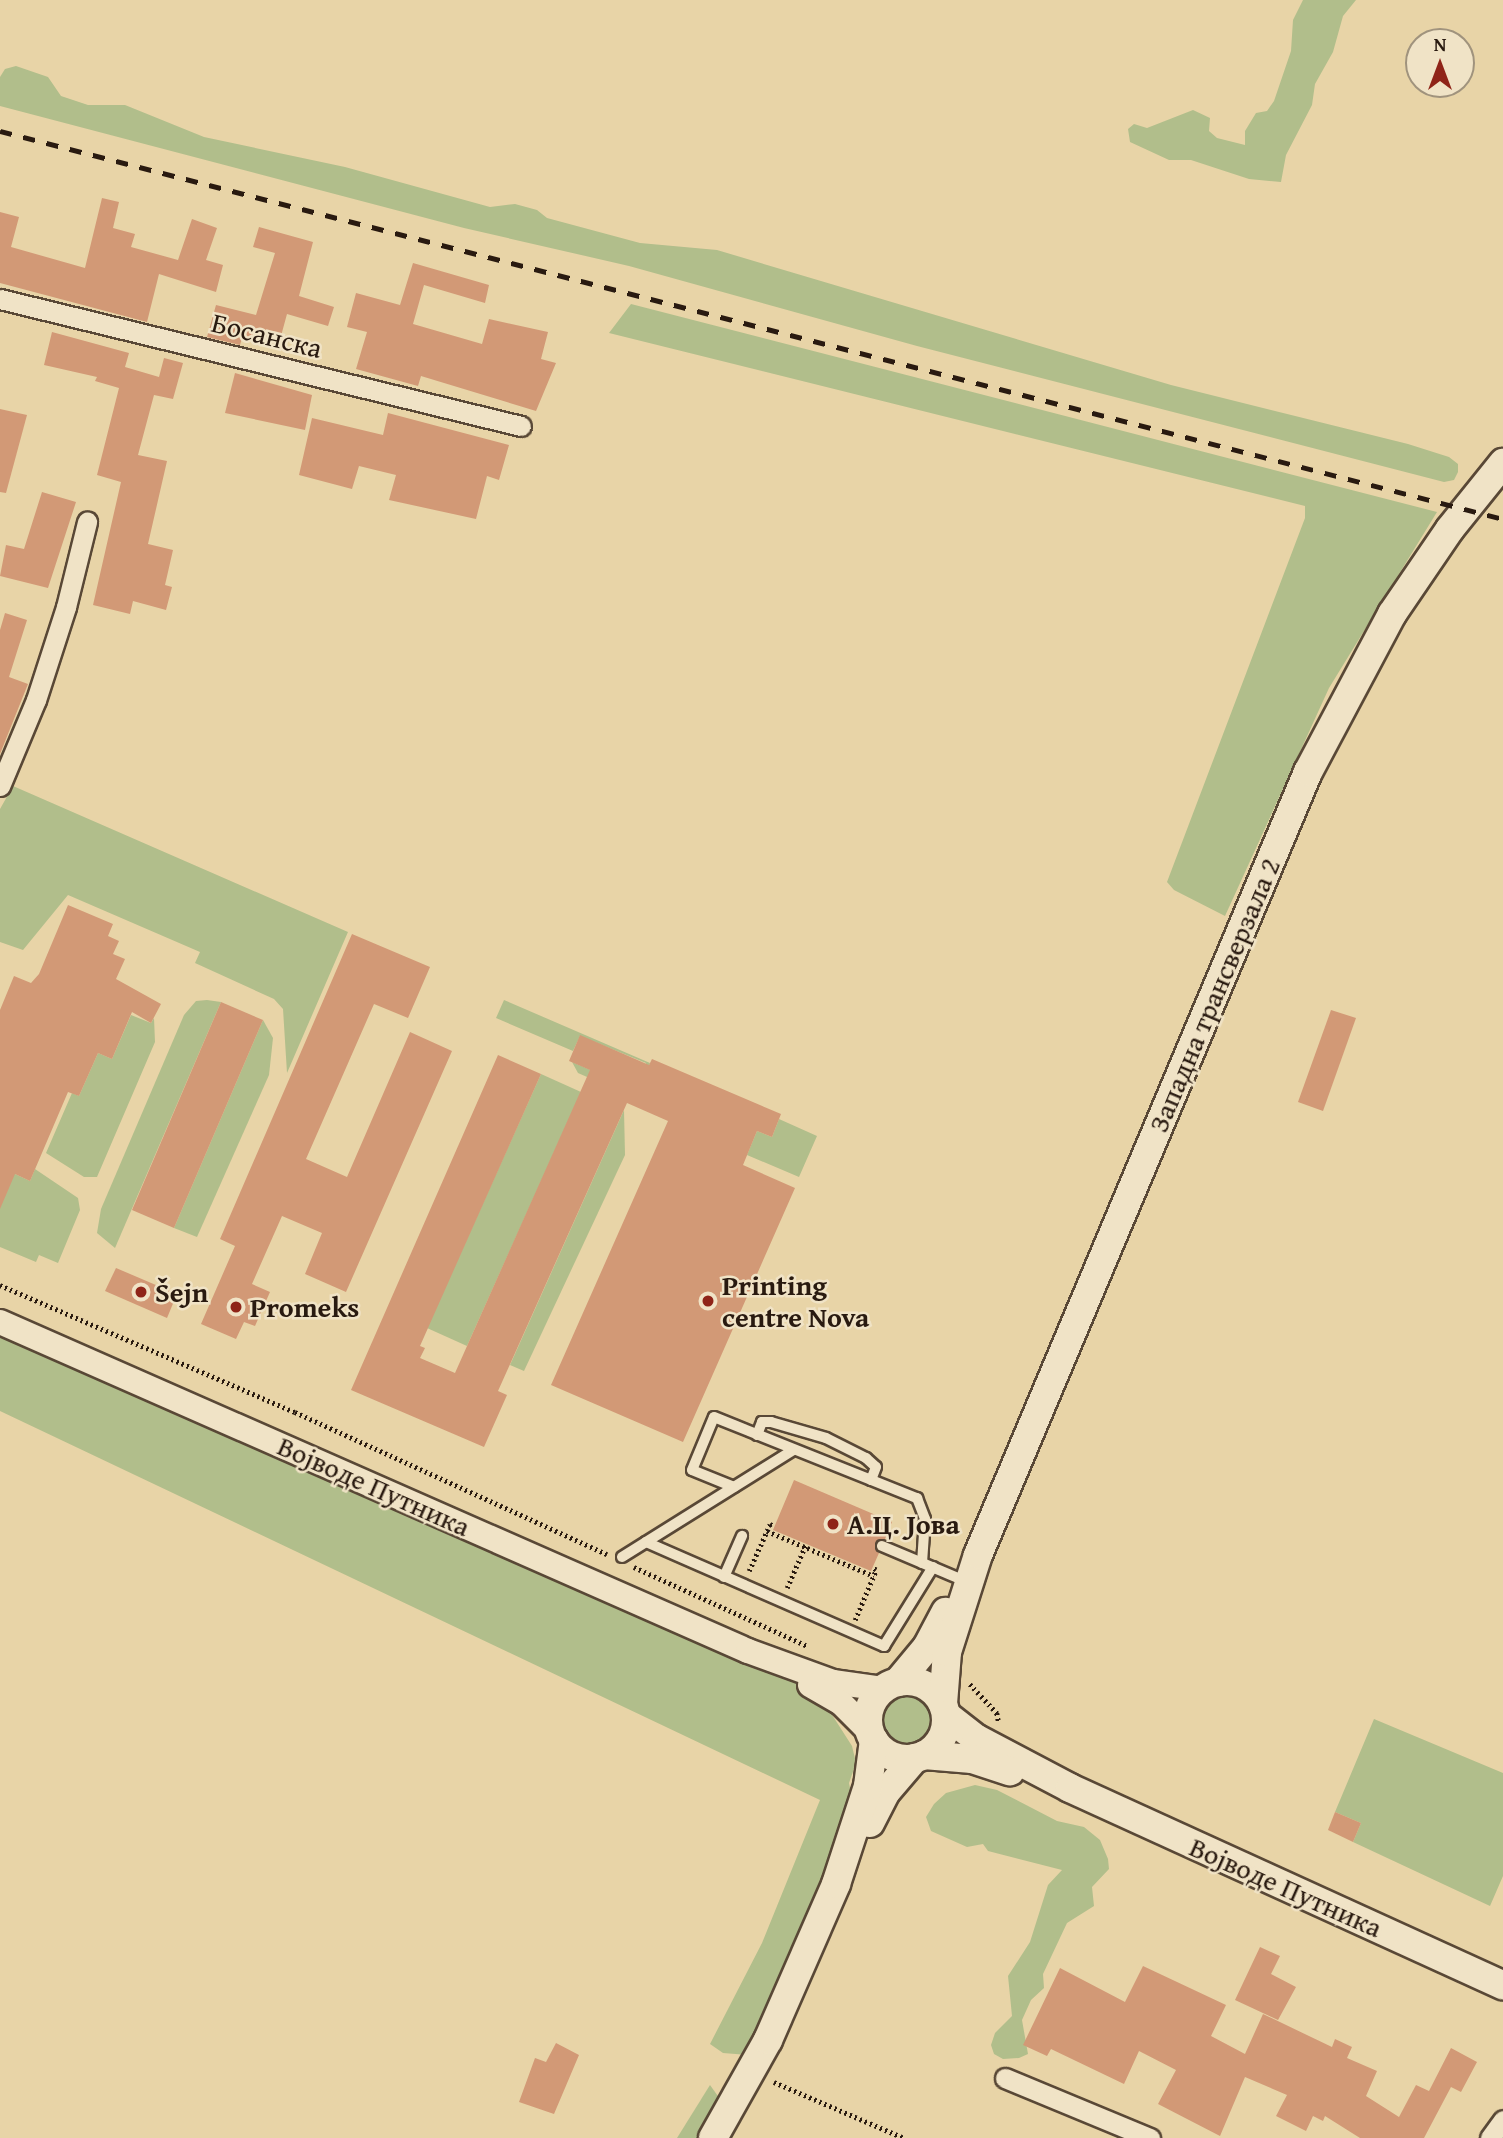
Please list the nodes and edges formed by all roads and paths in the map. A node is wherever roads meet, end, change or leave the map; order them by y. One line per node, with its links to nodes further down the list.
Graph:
1 (0, 299): 2 (street, Босанска)
2 (521, 426)
3 (1503, 463): 19 (main road, Западна трансверзала 2)
4 (86, 522): 5 (street)
5 (0, 785)
6 (0, 1285): 18 (path)
7 (0, 1322): 32 (street, Војводе Путника)
8 (757, 1435): 9 (lane); 10 (lane); 11 (lane)
9 (793, 1450): 10 (lane); 11 (lane)
10 (872, 1480): 21 (lane)
11 (734, 1487): 15 (lane)
12 (774, 1526): 13 (path)
13 (767, 1531): 16 (path); 28 (path)
14 (741, 1536): 26 (lane)
15 (646, 1542): 20 (lane); 26 (lane)
16 (805, 1545): 25 (path); 29 (path)
17 (882, 1546): 21 (lane)
18 (603, 1552)
19 (978, 1555): 34 (main road, Западна трансверзала 2); 35 (main road, Западна трансверзала 2)
20 (622, 1557)
21 (922, 1563): 23 (lane)
22 (633, 1566): 31 (path)
23 (933, 1567): 27 (lane); 30 (lane)
24 (873, 1568): 25 (path)
25 (874, 1576): 30 (path)
26 (724, 1577): 28 (lane)
27 (958, 1578)
28 (743, 1585): 29 (lane)
29 (781, 1601): 30 (lane)
30 (850, 1632)
31 (815, 1649)
32 (748, 1651): 34 (street, Војводе Путника); 37 (street, Војводе Путника)
33 (966, 1679): 36 (path)
34 (890, 1685): 35 (main road); 37 (main road)
35 (944, 1709): 38 (main road); 39 (main road, Војводе Путника)
36 (999, 1727)
37 (872, 1736): 38 (main road); 40 (main road)
38 (920, 1757): 39 (main road, Војводе Путника); 40 (main road)
39 (1070, 1788): 41 (main road, Војводе Путника)
40 (836, 1884): 47 (main road)
41 (1503, 1985)
42 (779, 2072): 44 (path)
43 (1004, 2078): 49 (street)
44 (774, 2082): 45 (path); 48 (path)
45 (771, 2089)
46 (1503, 2120): 50 (street)
47 (713, 2138)
48 (904, 2138)
49 (1150, 2138)
50 (1490, 2138)

